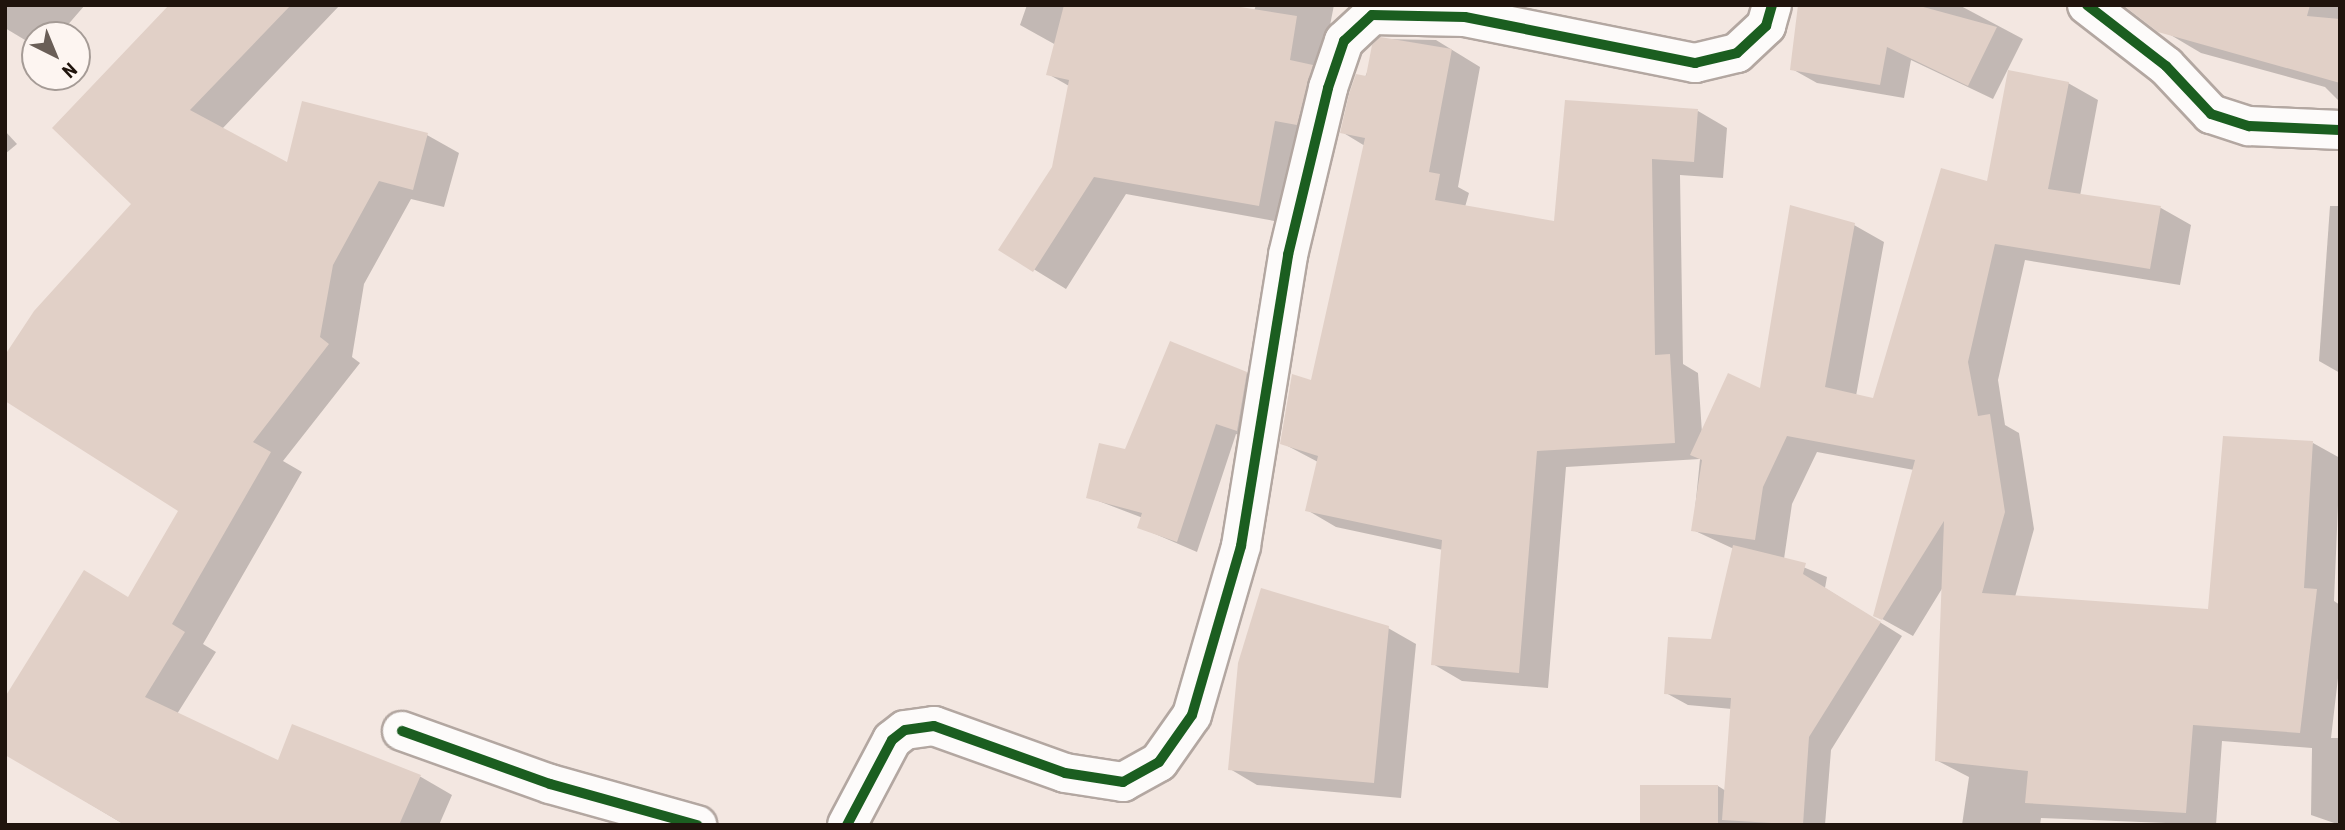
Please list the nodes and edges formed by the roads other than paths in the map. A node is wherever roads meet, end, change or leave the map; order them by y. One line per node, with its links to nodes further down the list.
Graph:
1 (1773, 5): 6 (street)
2 (2087, 5): 3 (street)
3 (2340, 130)
4 (402, 732): 5 (street)
5 (697, 825)
6 (847, 825)

